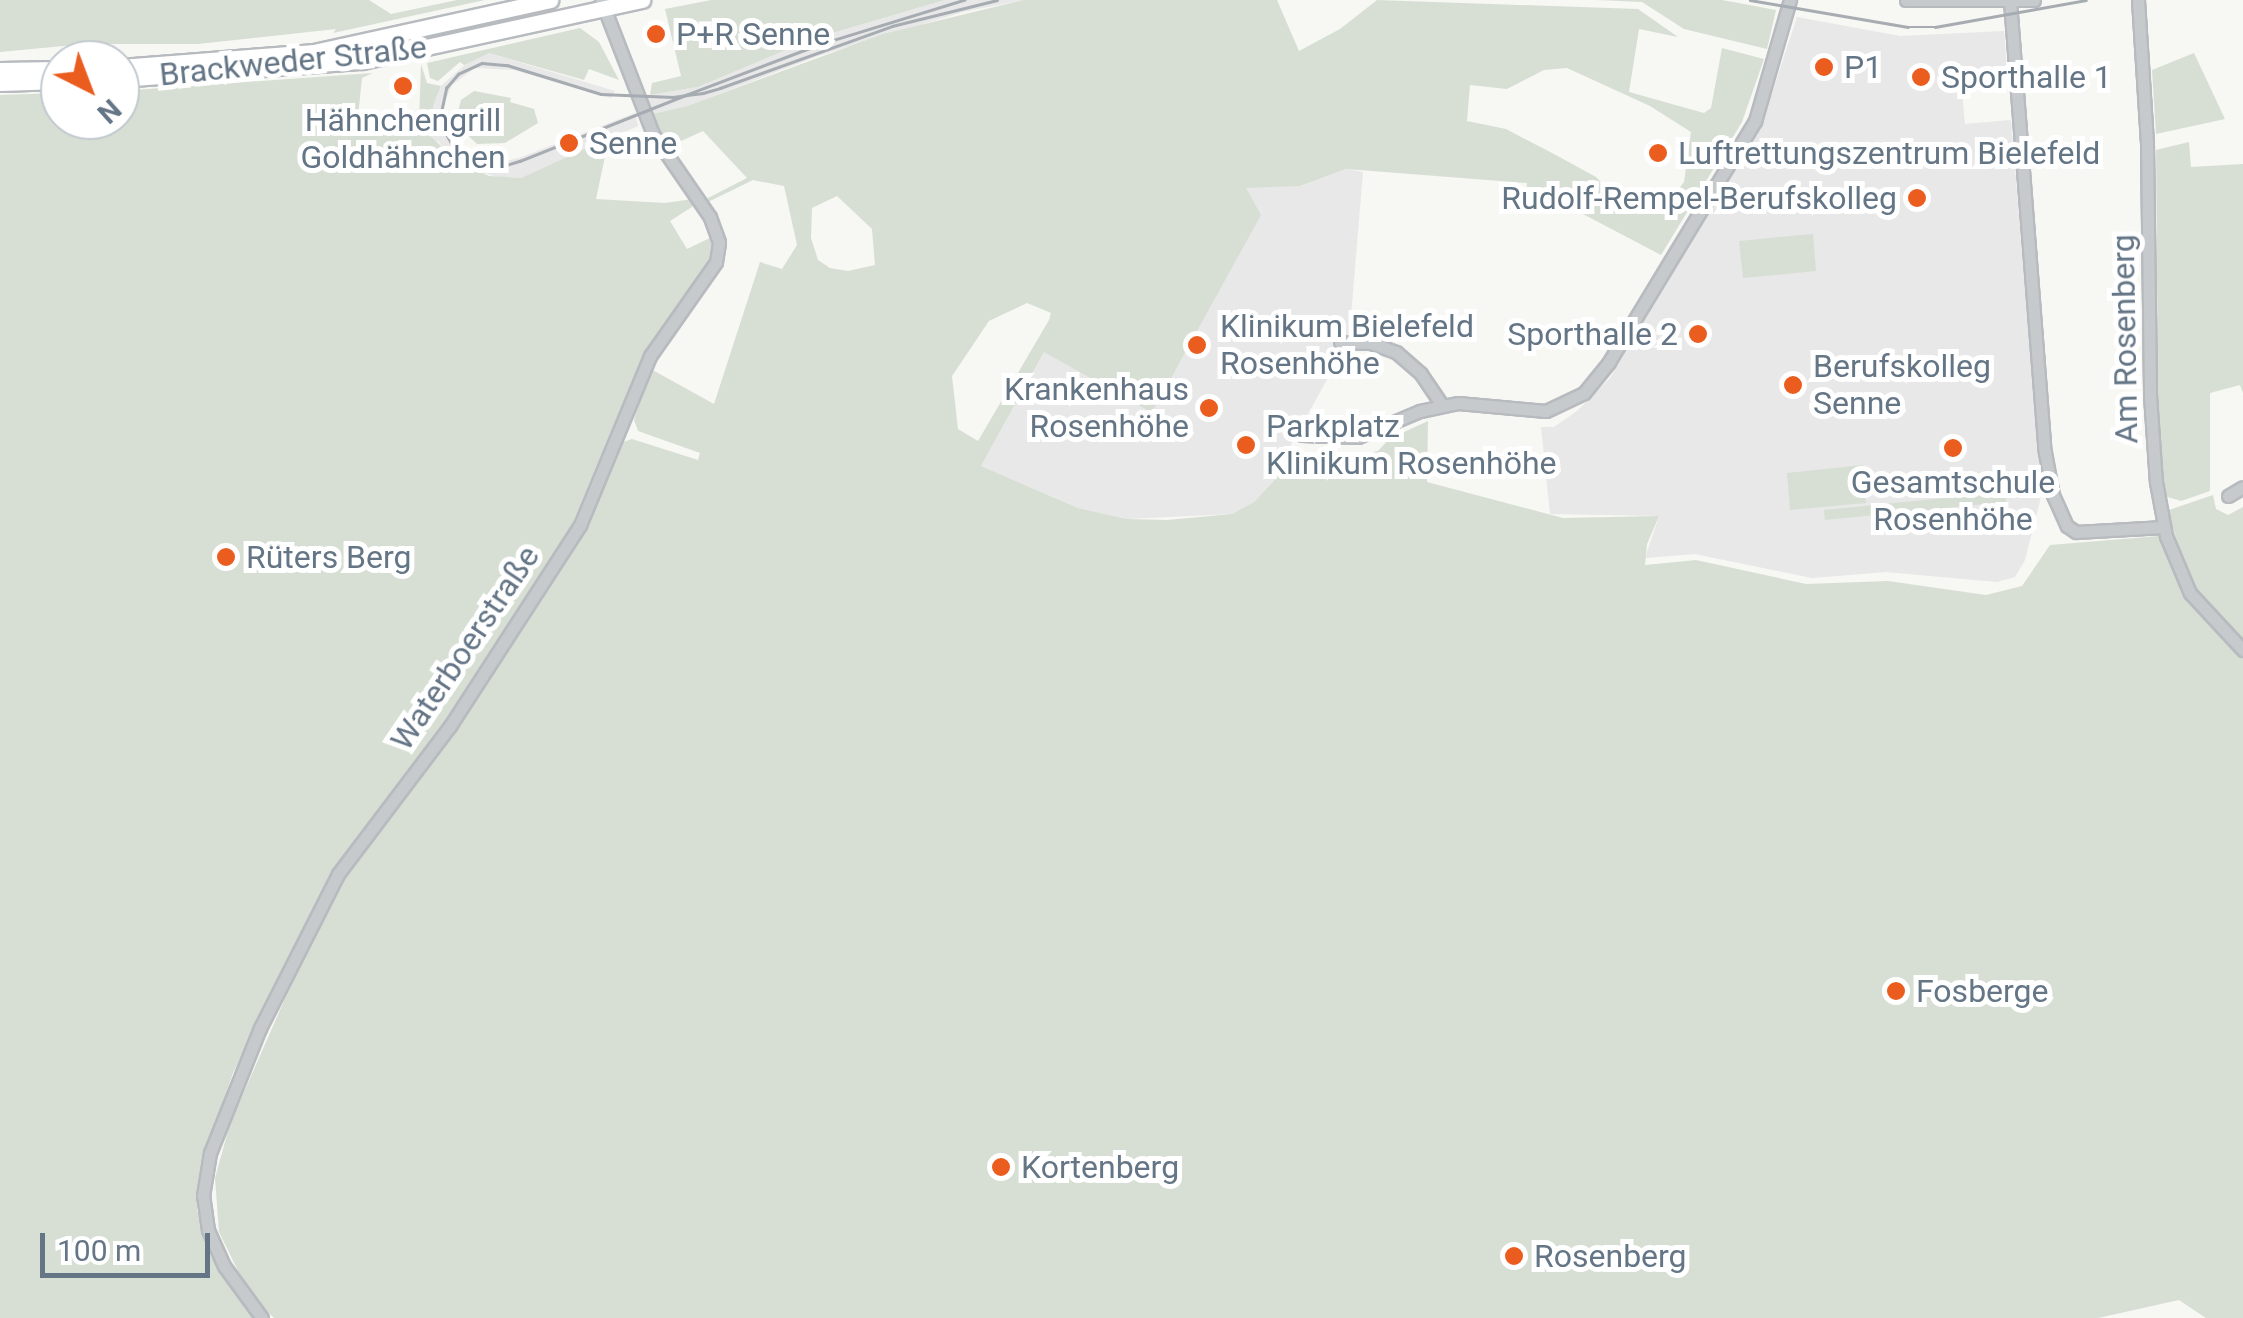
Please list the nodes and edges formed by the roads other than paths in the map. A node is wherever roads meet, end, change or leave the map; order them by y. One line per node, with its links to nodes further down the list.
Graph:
1 (550, 0): 9 (main road, Brackweder Straße)
2 (642, 0): 8 (main road, Brackweder Straße)
3 (1790, 0): 16 (street)
4 (1906, 0): 7 (street)
5 (2034, 0): 7 (street)
6 (2138, 0): 20 (street, Am Rosenberg)
7 (2010, 1): 20 (street)
8 (603, 4): 12 (main road, Brackweder Straße); 22 (street, Waterboerstraße)
9 (140, 65)
10 (40, 69): 11 (main road)
11 (0, 70)
12 (140, 77)
13 (40, 82): 14 (main road)
14 (0, 83)
15 (1340, 342): 16 (street)
16 (1442, 405): 17 (street)
17 (1302, 434)
18 (2243, 487): 19 (street)
19 (2228, 496)
20 (2164, 527): 21 (street, Am Rosenberg)
21 (2243, 650)
22 (262, 1318)

